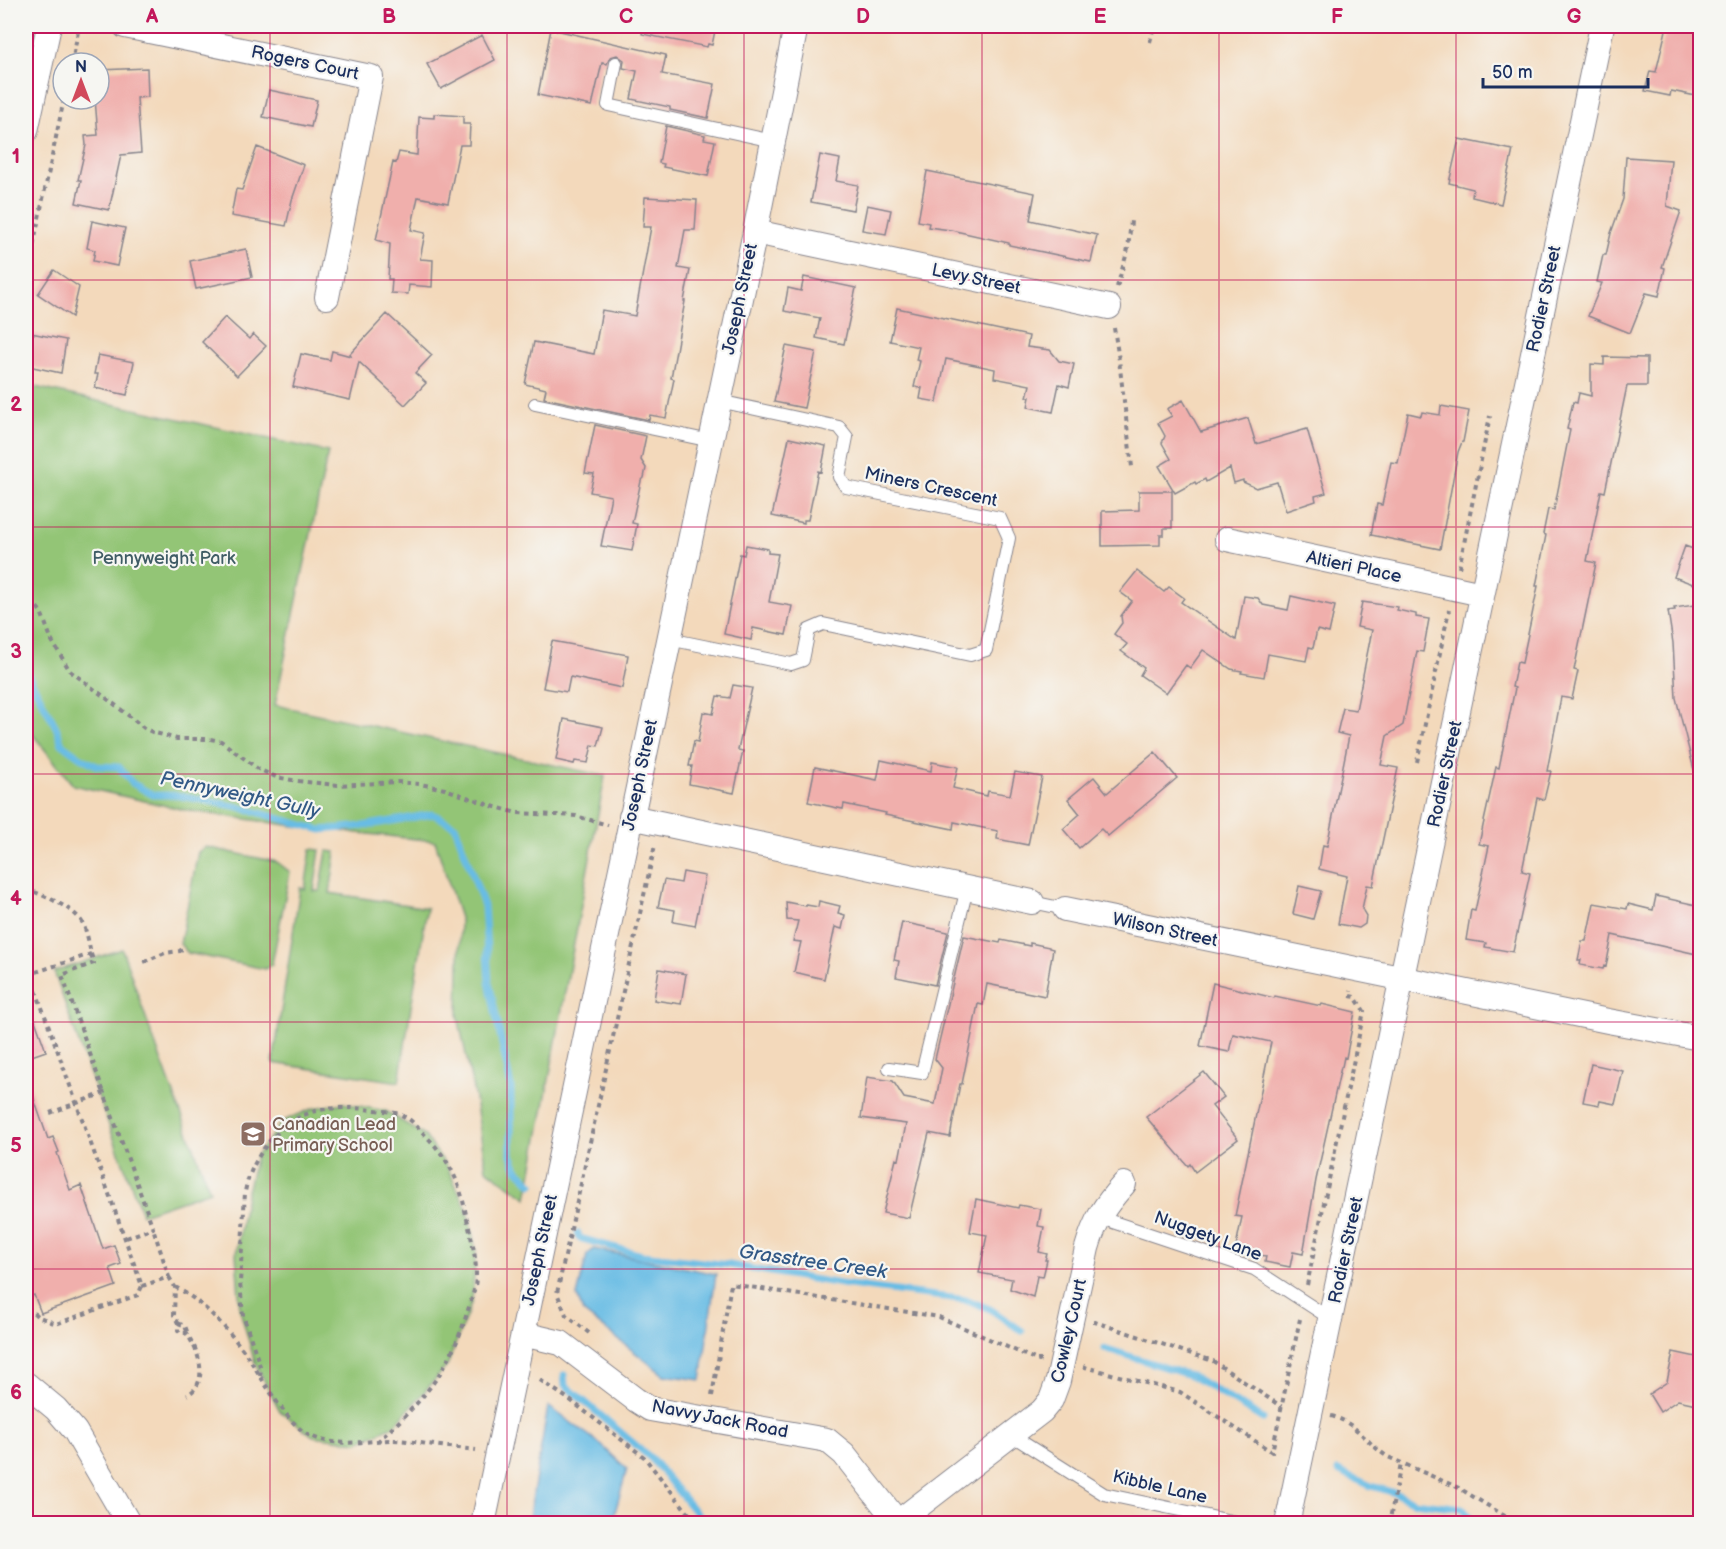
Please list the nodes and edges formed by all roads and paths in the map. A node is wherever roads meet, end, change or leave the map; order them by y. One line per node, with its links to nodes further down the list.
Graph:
1 (48, 26): 11 (street)
2 (80, 26): 8 (path)
3 (125, 26): 16 (street, Rogers Court)
4 (796, 26): 12 (street, Joseph Street)
5 (1154, 26): 7 (path)
6 (1602, 26): 26 (street, Rodier Street)
7 (1150, 42)
8 (75, 51)
9 (616, 63): 12 (lane)
10 (61, 111): 15 (path)
11 (26, 121)
12 (773, 141): 14 (street, Joseph Street)
13 (1131, 221): 17 (path)
14 (755, 232): 17 (street, Levy Street); 18 (street, Joseph Street)
15 (26, 280)
16 (327, 297)
17 (1111, 319): 22 (path)
18 (719, 401): 21 (street, Joseph Street); 27 (lane, Miners Crescent)
19 (535, 404): 21 (lane)
20 (1490, 416): 24 (path)
21 (711, 441): 27 (street, Joseph Street)
22 (1132, 467)
23 (1227, 539): 24 (street, Altieri Place)
24 (1456, 588): 26 (street, Altieri Place); 28 (path)
25 (26, 593): 30 (path)
26 (1482, 594): 41 (street, Rodier Street)
27 (669, 639): 30 (street, Joseph Street)
28 (1417, 762)
29 (659, 823): 30 (street, Wilson Street); 31 (street, Wilson Street); 59 (path)
30 (629, 825): 58 (street, Joseph Street)
31 (967, 888): 33 (street, Wilson Street); 43 (lane)
32 (26, 889): 36 (path)
33 (1032, 902): 34 (lane, Wilson Street)
34 (1065, 909): 39 (street, Wilson Street)
35 (183, 948): 37 (path)
36 (91, 954): 40 (path); 44 (path)
37 (144, 962)
38 (26, 965): 40 (path)
39 (1355, 969): 41 (street, Wilson Street); 54 (path)
40 (30, 974): 45 (path)
41 (1403, 978): 42 (street, Wilson Street); 56 (street, Rodier Street)
42 (1701, 1038)
43 (888, 1068)
44 (104, 1093): 45 (path); 49 (path)
45 (77, 1103): 46 (path); 50 (path)
46 (50, 1113)
47 (1124, 1184): 48 (street, Cowley Court)
48 (1098, 1217): 54 (lane, Nuggety Lane); 60 (street, Cowley Court)
49 (153, 1228): 50 (path); 51 (path)
50 (126, 1238): 52 (path)
51 (169, 1277): 52 (path); 53 (path)
52 (142, 1286): 55 (path)
53 (175, 1287): 61 (path); 64 (path)
54 (1303, 1301): 56 (lane, Nuggety Lane); 66 (path)
55 (27, 1310)
56 (1331, 1319): 67 (street, Rodier Street)
57 (1093, 1331): 66 (path)
58 (523, 1334): 72 (street, Navvy Jack Road); 74 (street, Joseph Street)
59 (595, 1337)
60 (1064, 1356): 65 (path); 66 (path); 68 (street, Cowley Court)
61 (260, 1376): 69 (path); 69 (path)
62 (540, 1380): 75 (path)
63 (26, 1384): 73 (street)
64 (187, 1395)
65 (702, 1395)
66 (1281, 1407)
67 (1312, 1411): 71 (path); 77 (street, Rodier Street)
68 (1011, 1435): 72 (street, Cowley Court); 76 (lane, Kibble Lane)
69 (378, 1441): 70 (path)
70 (477, 1450)
71 (1401, 1464): 78 (path); 79 (path)
72 (898, 1523)
73 (129, 1524)
74 (483, 1524)
75 (697, 1524)
76 (1245, 1524)
77 (1287, 1524)
78 (1389, 1524)
79 (1518, 1524)

